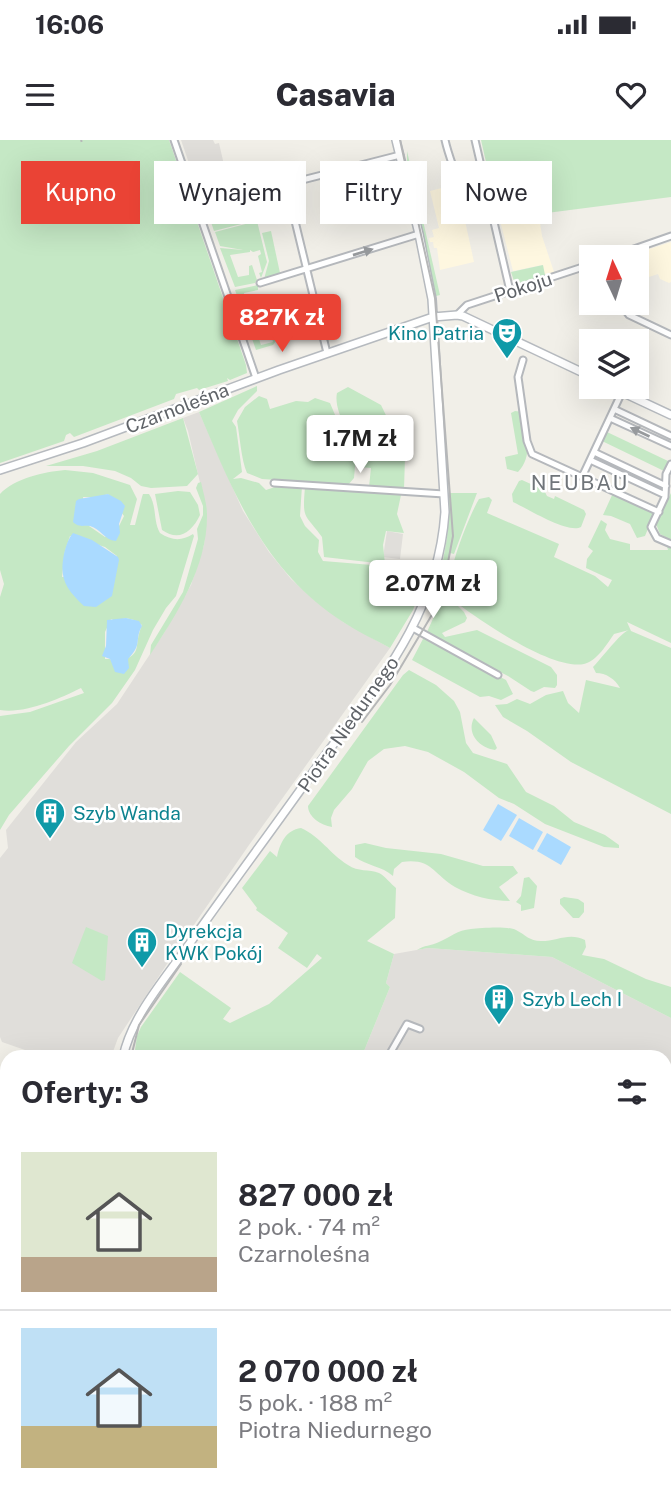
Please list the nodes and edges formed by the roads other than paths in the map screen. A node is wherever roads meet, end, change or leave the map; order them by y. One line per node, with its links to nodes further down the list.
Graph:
1 (174, 140): 6 (street)
2 (396, 140): 5 (street, Piotra Niedurnego)
3 (445, 140): 7 (street)
4 (475, 140): 17 (street)
5 (400, 155): 8 (street); 11 (street, Piotra Niedurnego)
6 (181, 161)
7 (450, 161)
8 (306, 179)
9 (203, 224): 25 (street)
10 (295, 224): 15 (street)
11 (419, 234): 15 (street, one-way to 11); 20 (street, Piotra Niedurnego)
12 (671, 236): 13 (street)
13 (645, 245)
14 (579, 268): 17 (street, Pokoju)
15 (306, 269): 16 (street); 22 (street)
16 (260, 283)
17 (510, 291): 18 (street, Pokoju)
18 (457, 315): 20 (street, Czarnoleśna); 24 (street)
19 (629, 315): 21 (street)
20 (433, 317): 22 (street, Czarnoleśna); 41 (street, Piotra Niedurnego)
21 (671, 335)
22 (327, 353): 25 (street, Czarnoleśna)
23 (523, 360): 38 (street)
24 (579, 371)
25 (256, 378): 36 (street, Czarnoleśna)
26 (619, 399): 28 (street)
27 (637, 399): 29 (street)
28 (614, 409): 30 (street); 31 (street)
29 (671, 415)
30 (610, 418): 32 (street, one-way to 30); 33 (street)
31 (671, 436)
32 (671, 446)
33 (594, 452): 34 (street); 40 (street)
34 (590, 460): 38 (street); 42 (street)
35 (671, 464): 37 (street)
36 (0, 470)
37 (669, 474): 40 (street)
38 (582, 477): 43 (street)
39 (274, 484): 41 (street)
40 (666, 486): 42 (street)
41 (444, 494): 45 (street, Piotra Niedurnego)
42 (665, 495): 43 (street)
43 (659, 512): 44 (street)
44 (671, 544)
45 (413, 628): 46 (street); 48 (street, Piotra Niedurnego)
46 (498, 674)
47 (420, 1029): 49 (street)
48 (125, 1050)
49 (392, 1050)

